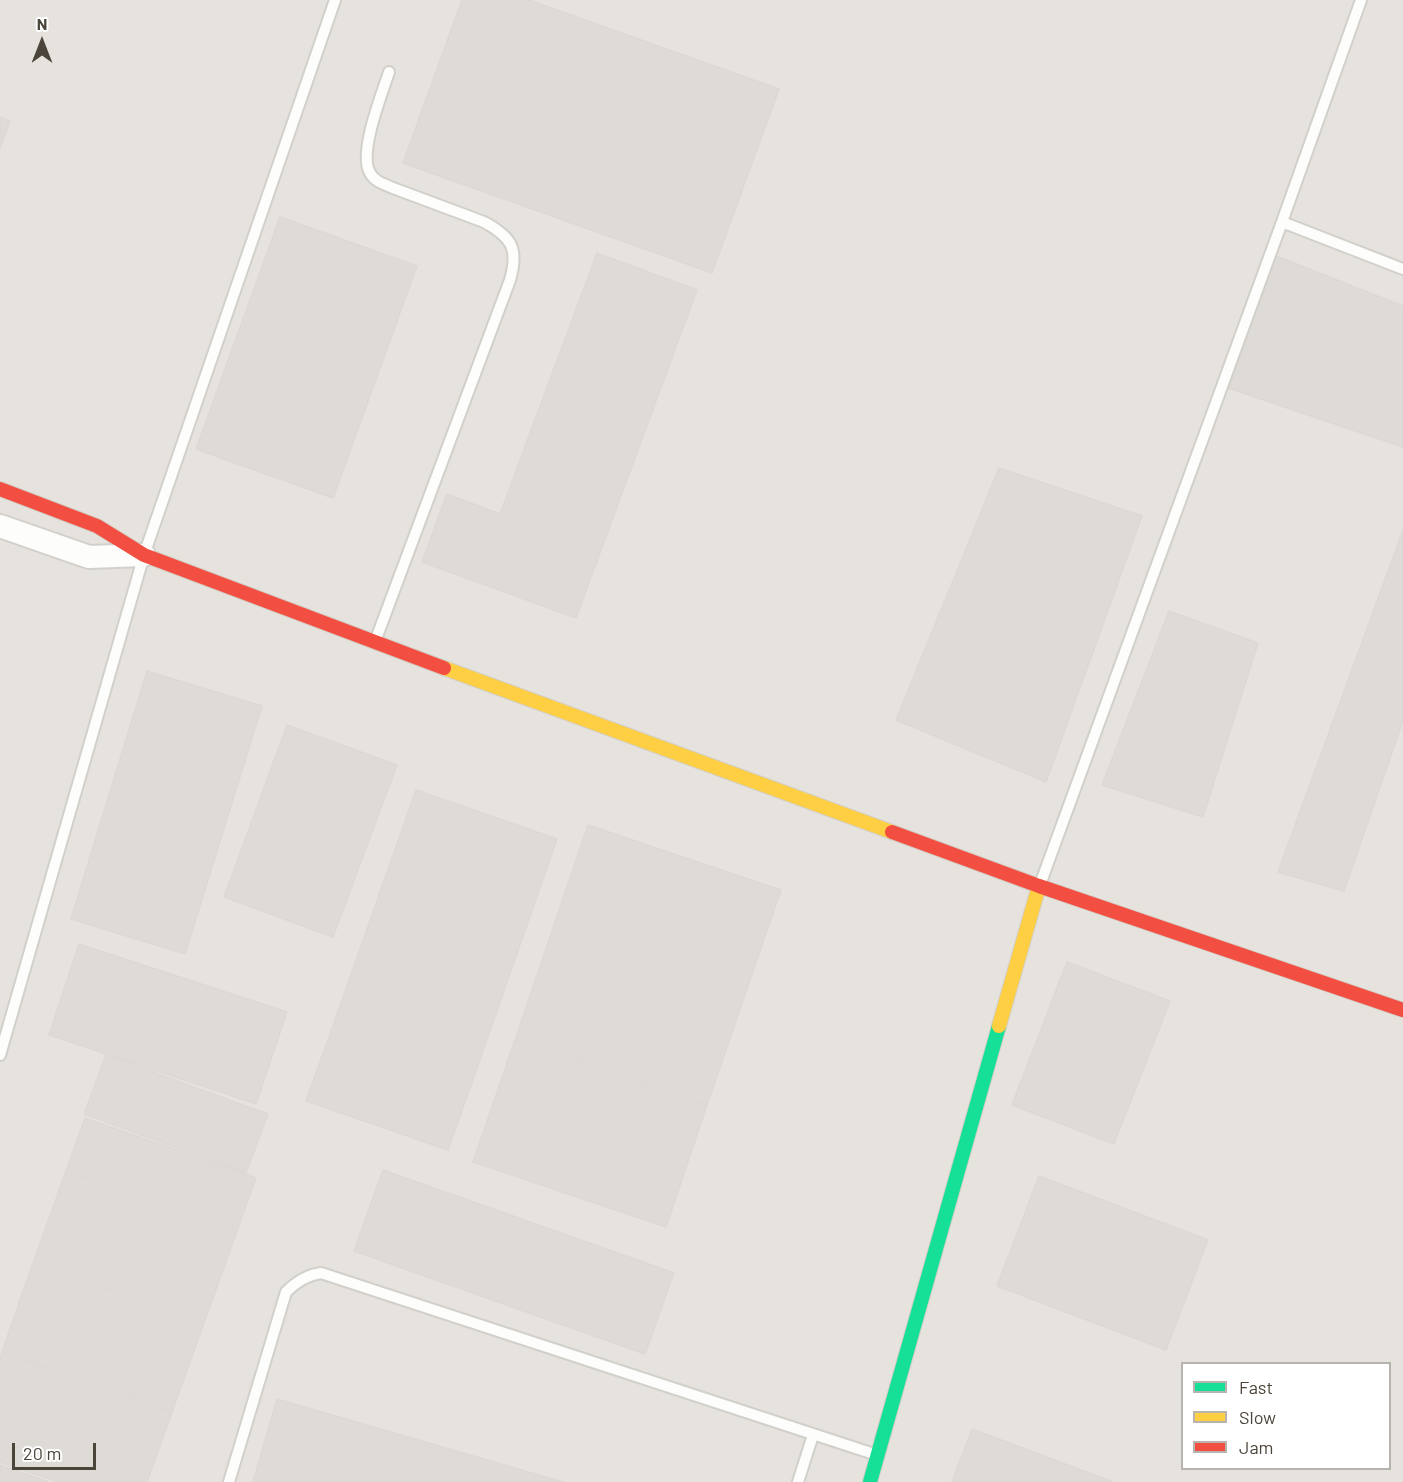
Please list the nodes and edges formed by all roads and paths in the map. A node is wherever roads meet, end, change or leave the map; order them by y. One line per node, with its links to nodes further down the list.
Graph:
1 (335, 0): 8 (lane)
2 (1361, 0): 4 (lane)
3 (389, 72): 9 (lane)
4 (1282, 222): 5 (lane); 10 (lane)
5 (1403, 268)
6 (0, 489): 8 (street)
7 (0, 526): 8 (street)
8 (144, 555): 9 (street); 12 (lane)
9 (374, 642): 10 (street)
10 (1039, 886): 11 (street); 14 (street)
11 (1403, 1010)
12 (0, 1055)
13 (813, 1435): 14 (lane); 15 (lane); 16 (lane)
14 (877, 1455): 17 (street)
15 (229, 1482)
16 (798, 1482)
17 (870, 1482)

